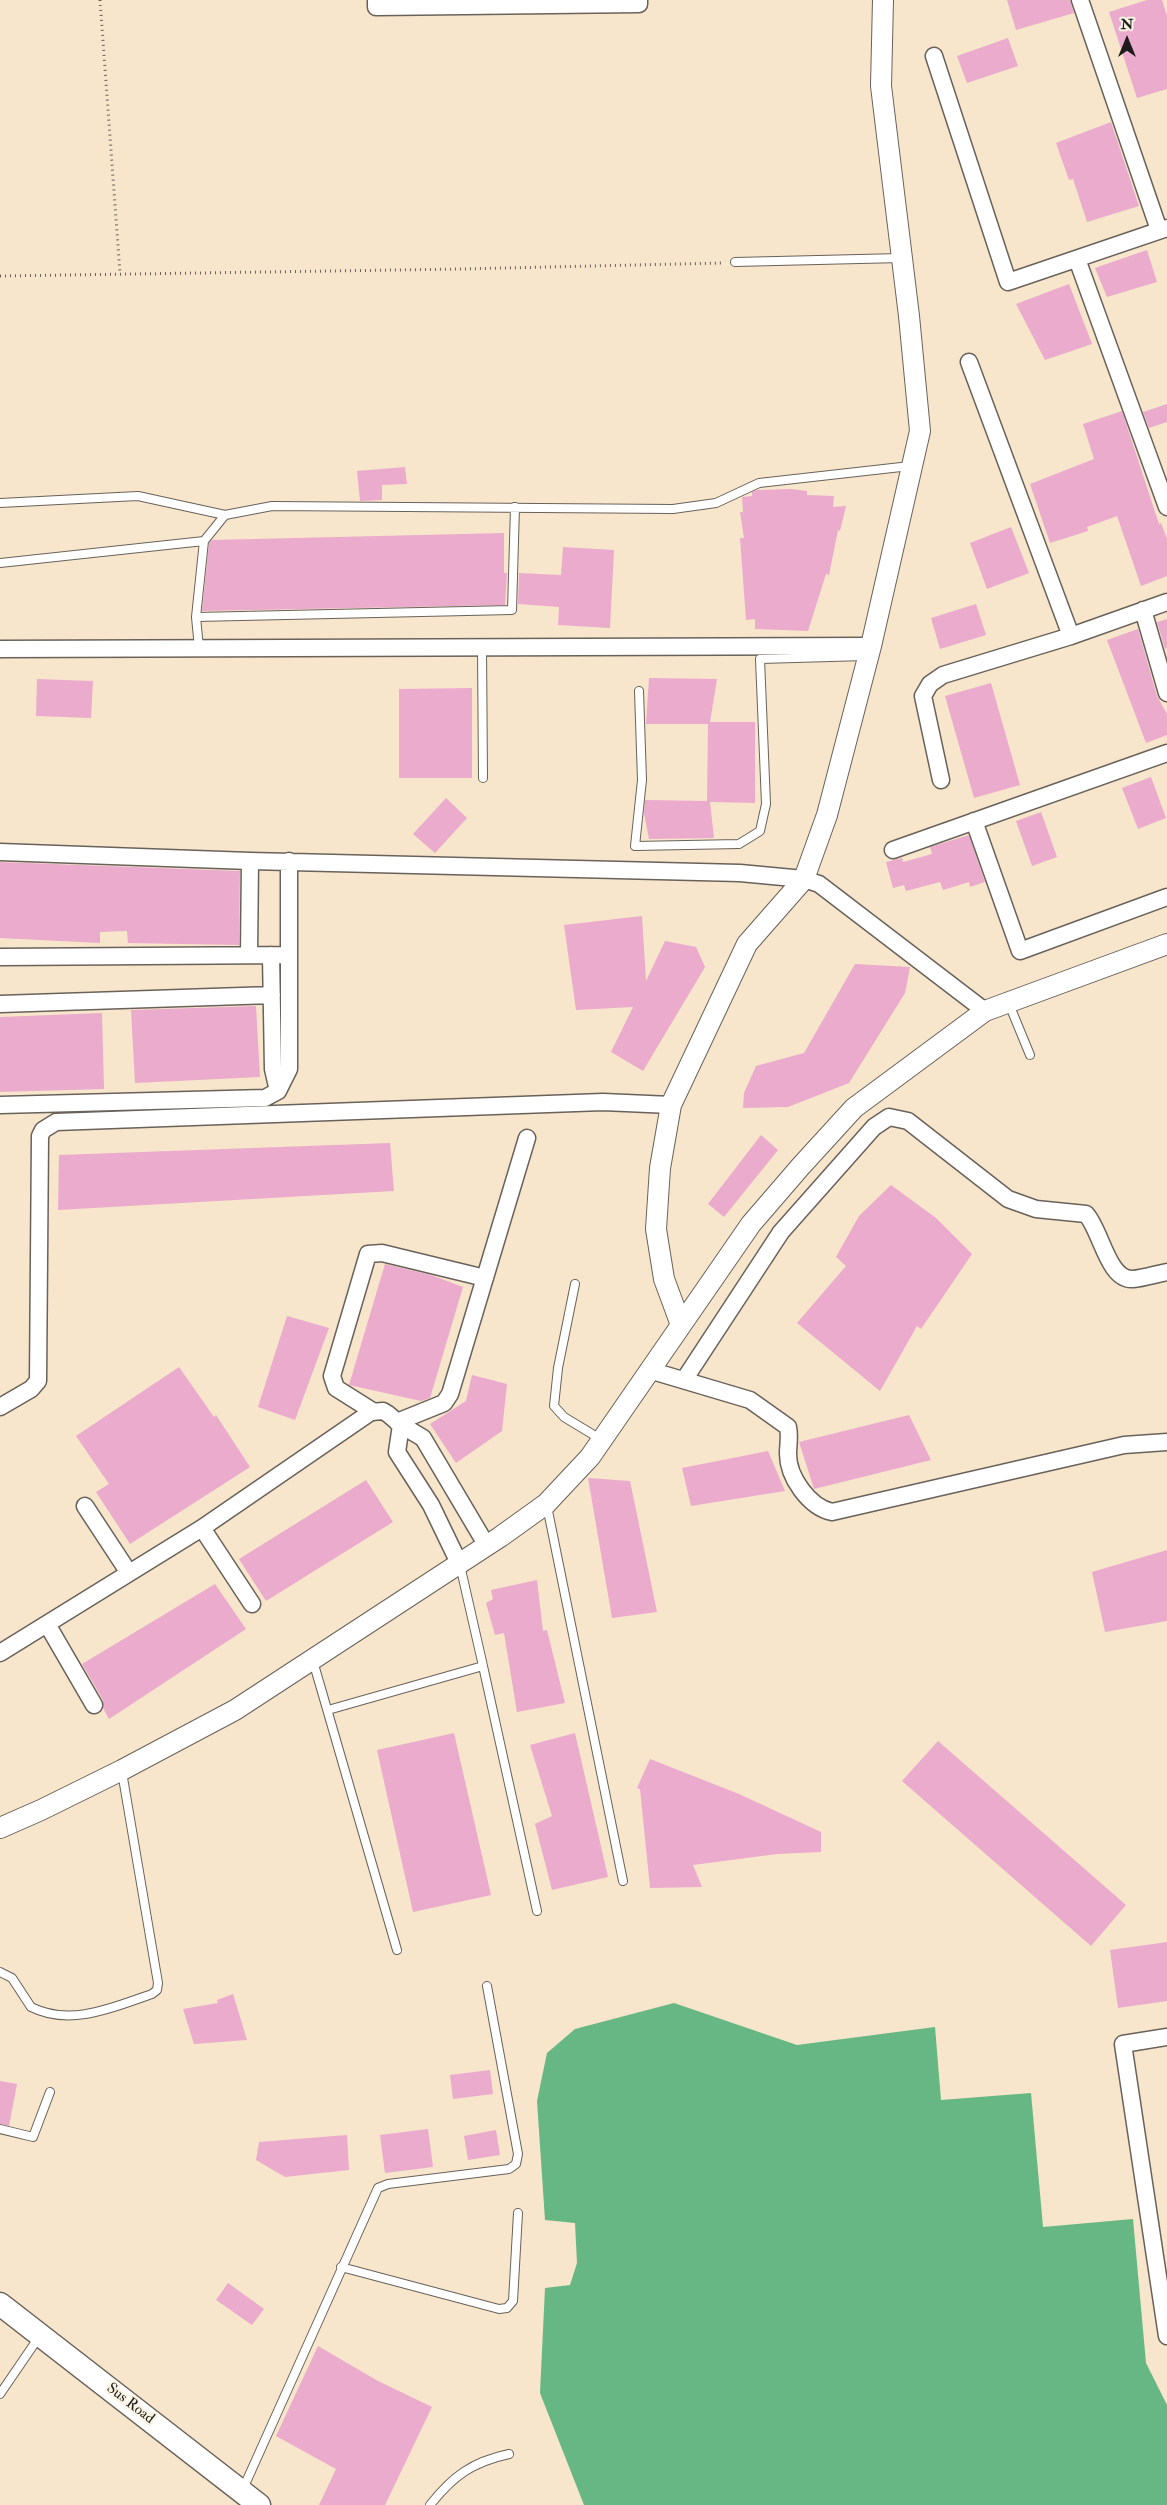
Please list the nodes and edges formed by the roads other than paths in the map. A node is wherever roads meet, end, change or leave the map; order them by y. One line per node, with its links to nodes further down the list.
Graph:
1 (376, 0): 2 (street)
2 (639, 0)
3 (883, 0): 7 (street)
4 (1080, 0): 6 (street)
5 (934, 56): 8 (street)
6 (1163, 229): 8 (street)
7 (901, 258): 9 (lane); 11 (street)
8 (1076, 259): 14 (street)
9 (735, 262)
10 (969, 362): 21 (street)
11 (914, 465): 13 (lane); 25 (street)
12 (0, 503): 15 (lane)
13 (516, 507): 15 (lane); 20 (lane)
14 (1167, 507)
15 (225, 515): 16 (lane)
16 (204, 541): 17 (lane); 20 (lane)
17 (0, 563)
18 (1167, 602): 19 (street)
19 (1143, 610): 21 (street); 27 (street)
20 (196, 617): 23 (lane)
21 (1071, 636): 30 (street)
22 (482, 647): 23 (street); 25 (street); 29 (lane)
23 (199, 648): 24 (street)
24 (0, 649)
25 (870, 651): 26 (lane); 36 (street)
26 (639, 691)
27 (1167, 693)
28 (1167, 752): 31 (street)
29 (483, 778)
30 (941, 780)
31 (974, 821): 32 (street); 37 (street)
32 (893, 850)
33 (0, 852): 34 (street)
34 (250, 861): 35 (street); 39 (street)
35 (289, 862): 36 (street); 41 (street)
36 (804, 879): 46 (street); 50 (street)
37 (1167, 897)
38 (1167, 944): 44 (street)
39 (249, 954): 40 (street); 42 (street)
40 (271, 955): 41 (street); 43 (street)
41 (289, 955): 48 (street)
42 (0, 957)
43 (272, 995): 45 (street); 48 (street)
44 (1008, 1002): 46 (street); 47 (lane)
45 (0, 1004)
46 (984, 1011): 55 (street)
47 (1030, 1055)
48 (278, 1091): 49 (street)
49 (0, 1105)
50 (671, 1105): 55 (street); 58 (street)
51 (527, 1138): 53 (street)
52 (1167, 1272): 57 (street)
53 (485, 1278): 59 (street); 60 (street)
54 (575, 1284): 61 (lane)
55 (681, 1325): 56 (street)
56 (649, 1370): 57 (street); 61 (street)
57 (684, 1380): 62 (street)
58 (0, 1407)
59 (374, 1412): 60 (street); 65 (street)
60 (399, 1424): 66 (street); 67 (street)
61 (602, 1440): 63 (street)
62 (1167, 1442)
63 (546, 1504): 66 (street); 78 (lane)
64 (85, 1506): 68 (street)
65 (202, 1528): 68 (street); 69 (street)
66 (487, 1546): 67 (street)
67 (459, 1563): 72 (street); 73 (lane)
68 (129, 1574): 70 (street)
69 (252, 1604)
70 (47, 1624): 71 (street); 74 (street)
71 (0, 1653)
72 (313, 1659): 75 (lane); 76 (street)
73 (483, 1666): 75 (lane); 79 (lane)
74 (94, 1705)
75 (328, 1710): 80 (lane)
76 (122, 1770): 77 (street); 81 (lane)
77 (4, 1823)
78 (623, 1881)
79 (537, 1911)
80 (397, 1950)
81 (0, 1972)
82 (487, 1986): 87 (lane)
83 (1167, 2037): 90 (street)
84 (50, 2092): 85 (lane)
85 (0, 2129)
86 (518, 2213): 87 (lane)
87 (341, 2267): 93 (lane)
88 (0, 2304): 89 (main road, Sus Road)
89 (40, 2335): 91 (lane); 93 (main road, Sus Road)
90 (1167, 2336)
91 (0, 2394)
92 (509, 2454): 95 (lane)
93 (242, 2491): 94 (main road, Sus Road)
94 (259, 2505)
95 (430, 2505)

